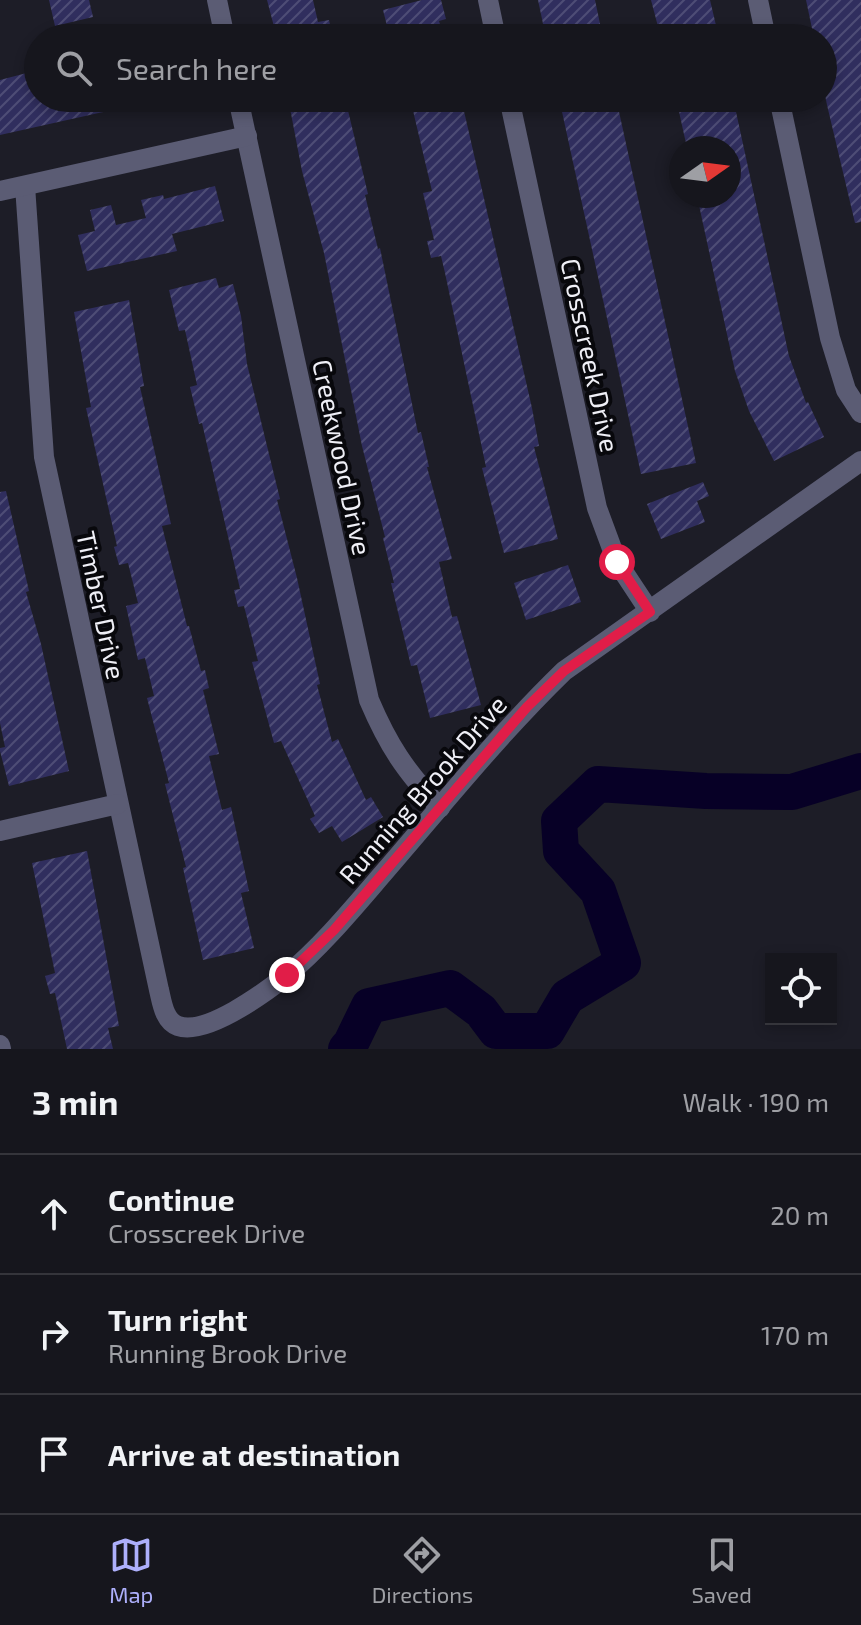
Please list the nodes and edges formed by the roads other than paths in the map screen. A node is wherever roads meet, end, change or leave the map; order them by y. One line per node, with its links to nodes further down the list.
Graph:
1 (217, 0): 4 (street)
2 (488, 0): 5 (street)
3 (758, 0): 6 (street)
4 (222, 24)
5 (493, 24)
6 (763, 24)
7 (241, 112): 10 (street, Creekwood Drive)
8 (512, 112): 15 (street, Crosscreek Drive)
9 (782, 112): 13 (street)
10 (247, 136): 11 (street); 17 (street, Creekwood Drive)
11 (25, 186): 12 (street); 16 (street, Timber Drive)
12 (0, 191)
13 (861, 413)
14 (861, 461): 15 (street, Running Brook Drive)
15 (650, 612): 17 (street, Running Brook Drive)
16 (118, 804): 18 (street); 19 (street, Timber Drive)
17 (440, 808): 19 (street, Running Brook Drive)
18 (0, 831)
19 (176, 1025)

